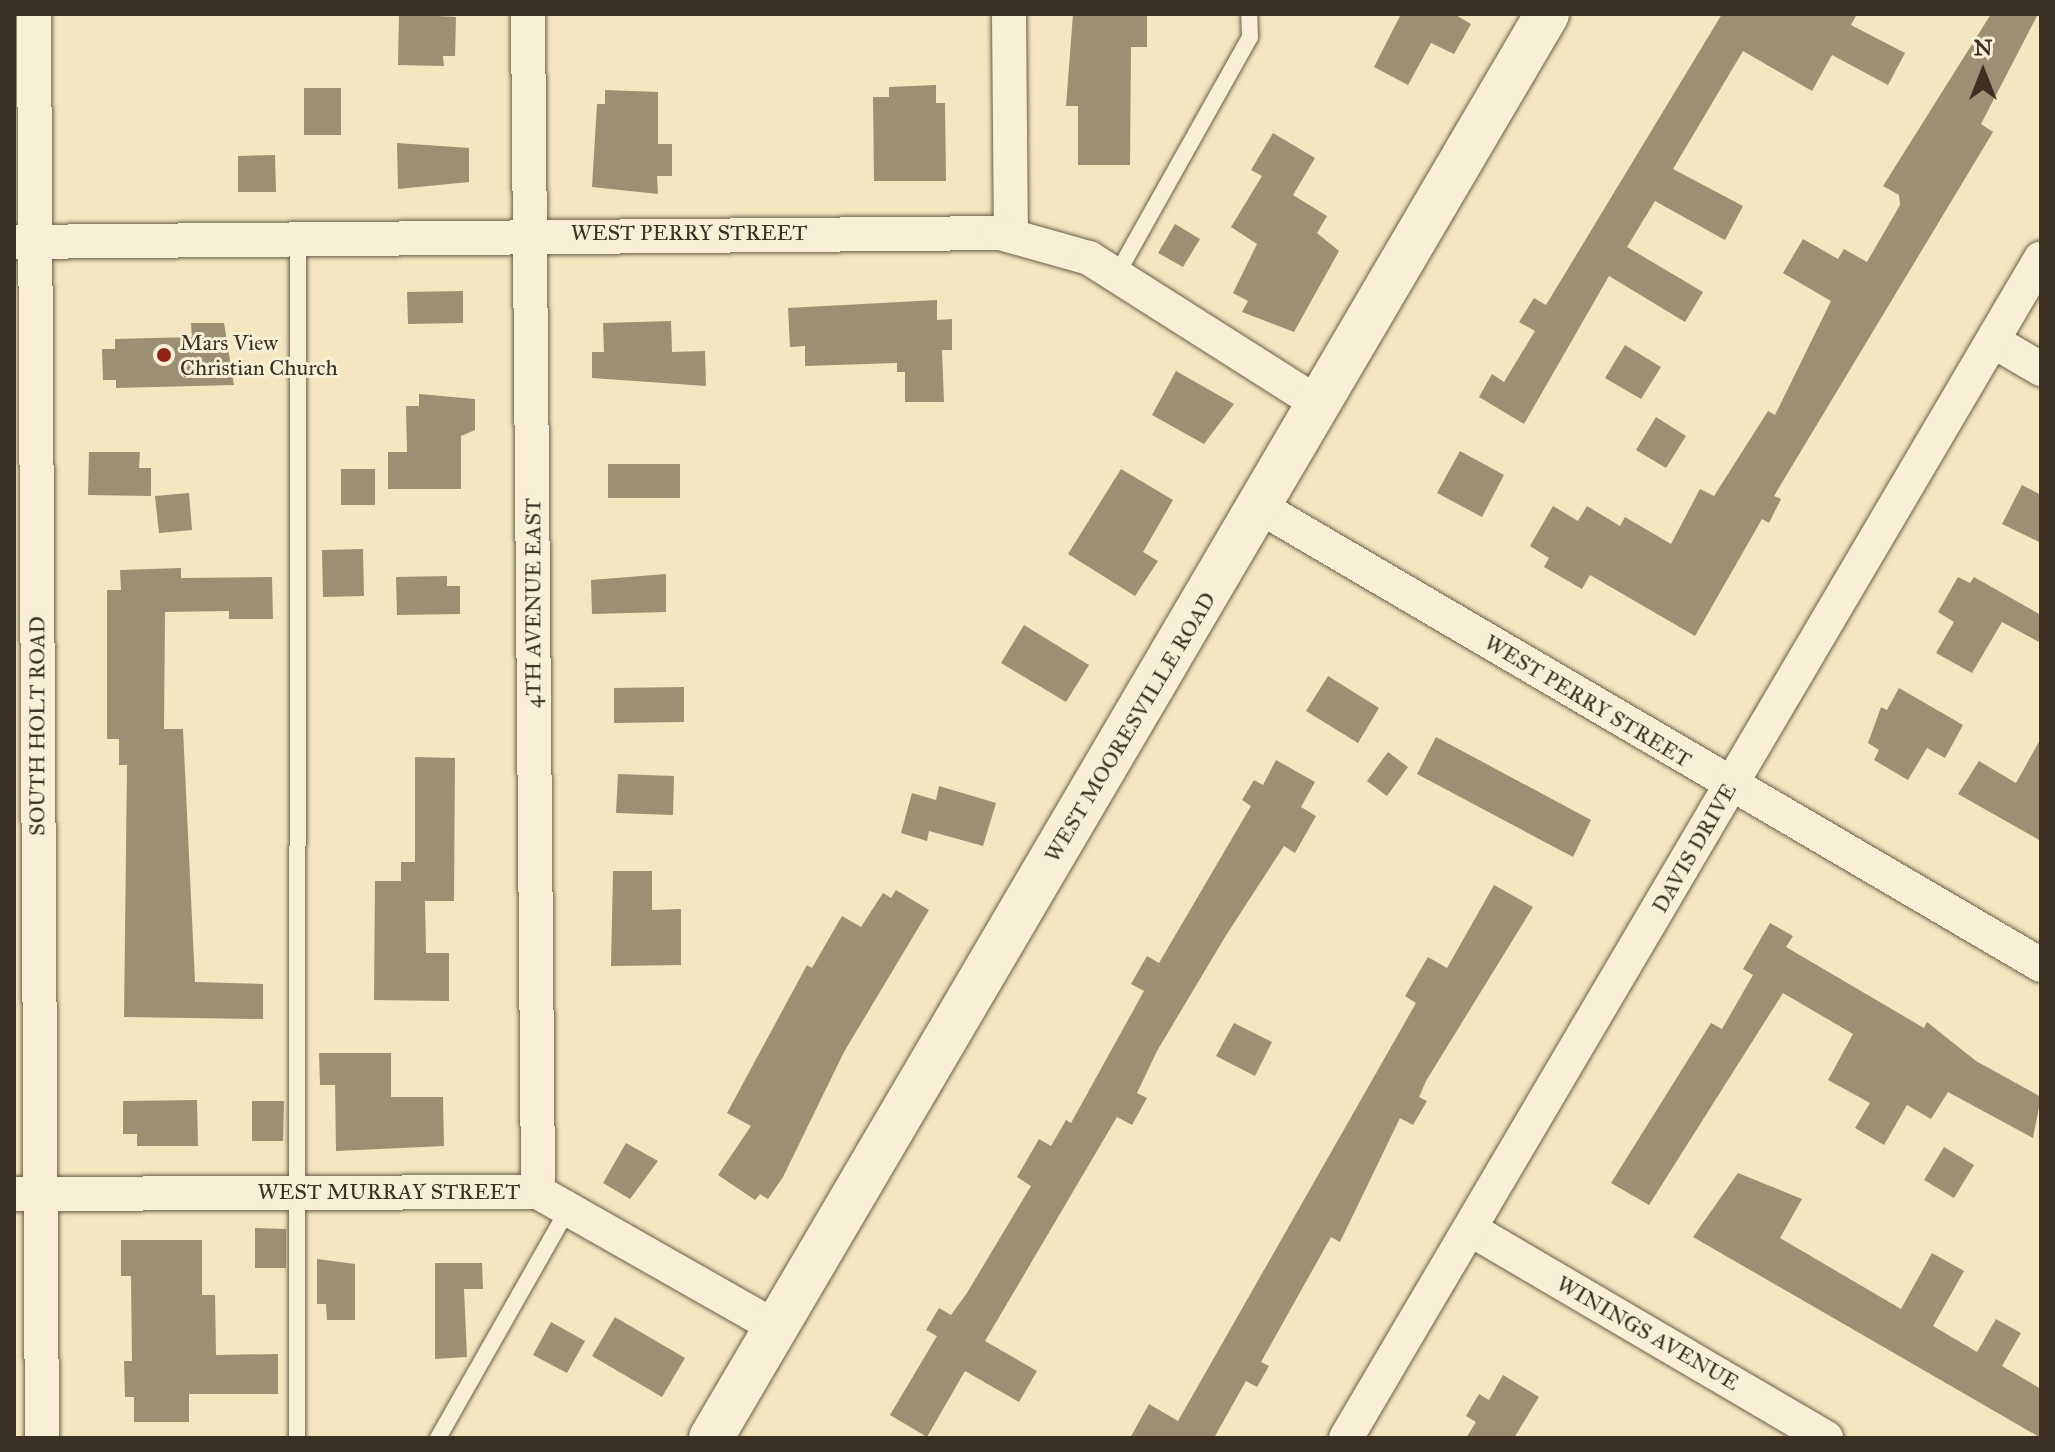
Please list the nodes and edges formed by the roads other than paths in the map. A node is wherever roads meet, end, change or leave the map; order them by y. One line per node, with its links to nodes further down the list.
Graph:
1 (34, 14): 9 (street, SOUTH HOLT ROAD)
2 (528, 14): 6 (street, 4TH AVENUE EAST)
3 (1009, 14): 7 (street)
4 (1249, 14): 11 (lane)
5 (1547, 14): 14 (main road, WEST MOORESVILLE ROAD)
6 (530, 234): 7 (street, WEST PERRY STREET); 8 (street, WEST PERRY STREET); 19 (street, 4TH AVENUE EAST)
7 (1011, 236): 11 (street, WEST PERRY STREET)
8 (298, 238): 9 (street, WEST PERRY STREET); 18 (lane)
9 (25, 242): 20 (street, SOUTH HOLT ROAD)
10 (2041, 258): 12 (street, DAVIS DRIVE)
11 (1117, 274): 14 (street, WEST PERRY STREET)
12 (1993, 341): 13 (street); 16 (street, DAVIS DRIVE)
13 (2041, 369)
14 (1319, 404): 15 (main road, WEST MOORESVILLE ROAD)
15 (1260, 507): 16 (street, WEST PERRY STREET); 23 (main road, WEST MOORESVILLE ROAD)
16 (1731, 785): 17 (street, WEST PERRY STREET); 22 (street, DAVIS DRIVE)
17 (2041, 965)
18 (298, 1192): 19 (street, WEST MURRAY STREET); 20 (street, WEST MURRAY STREET); 25 (lane)
19 (538, 1192): 21 (street, WEST MURRAY STREET)
20 (27, 1194): 24 (street, SOUTH HOLT ROAD)
21 (568, 1209): 23 (street, WEST MURRAY STREET); 26 (lane)
22 (1470, 1229): 28 (street, DAVIS DRIVE); 29 (street, WININGS AVENUE)
23 (776, 1327): 27 (main road, WEST MOORESVILLE ROAD)
24 (42, 1438)
25 (297, 1438)
26 (438, 1438)
27 (711, 1438)
28 (1346, 1438)
29 (1826, 1438)

